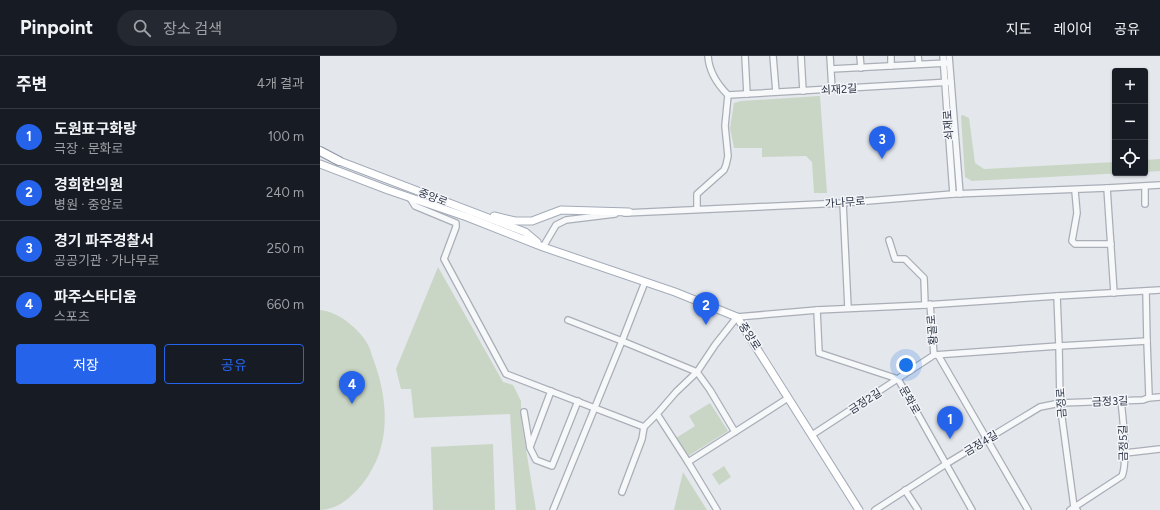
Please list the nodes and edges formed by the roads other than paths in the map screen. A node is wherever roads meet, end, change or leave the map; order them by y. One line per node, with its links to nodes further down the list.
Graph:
1 (708, 56): 21 (street)
2 (745, 56): 20 (street)
3 (773, 56): 19 (street)
4 (801, 56): 18 (street)
5 (830, 56): 15 (street)
6 (860, 56): 14 (street)
7 (891, 56): 13 (street)
8 (918, 56): 12 (street)
9 (943, 56): 11 (street)
10 (949, 56): 11 (street)
11 (947, 63): 12 (street); 16 (street)
12 (919, 64): 13 (street)
13 (891, 66): 14 (street)
14 (861, 68): 15 (street)
15 (831, 69): 17 (street)
16 (948, 82): 17 (street, 쇠재2길); 29 (street, 쇠재로); 30 (street)
17 (832, 89): 18 (street, 쇠재2길)
18 (803, 91): 19 (street, 쇠재2길)
19 (776, 92): 20 (street, 쇠재2길)
20 (747, 94): 21 (street, 쇠재2길)
21 (728, 95): 35 (street)
22 (320, 152): 23 (highway)
23 (339, 161): 34 (main road, 중앙로)
24 (320, 164): 31 (main road, 중앙로)
25 (1160, 185): 26 (street, 가나무로)
26 (1145, 186): 27 (street, 가나무로); 33 (street)
27 (1107, 188): 30 (street, 가나무로); 38 (street)
28 (1075, 191): 38 (street)
29 (953, 194): 30 (street, 가나무로); 32 (street, 가나무로)
30 (960, 194)
31 (410, 198): 39 (main road, 중앙로); 56 (street)
32 (843, 203): 35 (street, 가나무로); 46 (street)
33 (1146, 204)
34 (461, 207): 36 (main road); 39 (main road, 중앙로)
35 (697, 209): 36 (street, 가나무로)
36 (629, 212): 39 (street, 가나무로)
37 (889, 240): 45 (street, 황골로)
38 (1111, 244): 43 (street)
39 (543, 247): 40 (main road, 중앙로)
40 (645, 282): 48 (main road, 중앙로); 50 (street)
41 (1160, 290): 42 (street)
42 (1146, 291): 43 (street); 51 (street)
43 (1114, 293): 44 (street)
44 (1057, 296): 45 (street); 52 (street, 금정로)
45 (928, 305): 46 (street); 53 (street, 황골로)
46 (848, 308): 47 (street)
47 (816, 310): 48 (street); 55 (street, 문화로)
48 (737, 317): 54 (street); 58 (main road, 중앙로)
49 (568, 320): 50 (street)
50 (622, 341): 54 (street); 63 (street)
51 (1147, 341): 52 (street, 금정2길); 59 (street)
52 (1059, 346): 53 (street, 금정2길); 62 (street, 금정로)
53 (936, 355): 55 (street, 금정2길); 69 (street)
54 (697, 372): 65 (street); 67 (street)
55 (898, 379): 68 (street, 금정2길); 74 (street, 문화로)
56 (551, 391): 60 (street); 70 (street)
57 (1160, 397): 59 (street, 금정3길)
58 (788, 398): 67 (street); 68 (main road, 중앙로)
59 (1148, 398): 61 (street, 금정3길)
60 (578, 401): 63 (street); 70 (street)
61 (1121, 401): 62 (street, 금정3길); 72 (street, 금정5길)
62 (1060, 403): 69 (street, 금정4길); 77 (street, 금정로)
63 (595, 408): 66 (street); 78 (street)
64 (524, 412): 70 (street)
65 (657, 414): 66 (street); 73 (street)
66 (644, 427): 76 (street)
67 (735, 432): 73 (street)
68 (812, 436): 80 (main road, 중앙로)
69 (988, 440): 74 (street, 금정4길); 84 (street)
70 (530, 448)
71 (1160, 449): 72 (street)
72 (1125, 453): 77 (street, 금정5길)
73 (688, 462): 79 (street)
74 (946, 464): 75 (street, 금정4길); 83 (street, 문화로)
75 (905, 490): 81 (street, 금정4길); 82 (street)
76 (622, 492)
77 (1074, 509)
78 (553, 510)
79 (717, 510)
80 (859, 510)
81 (875, 510)
82 (918, 510)
83 (972, 510)
84 (1028, 510)

